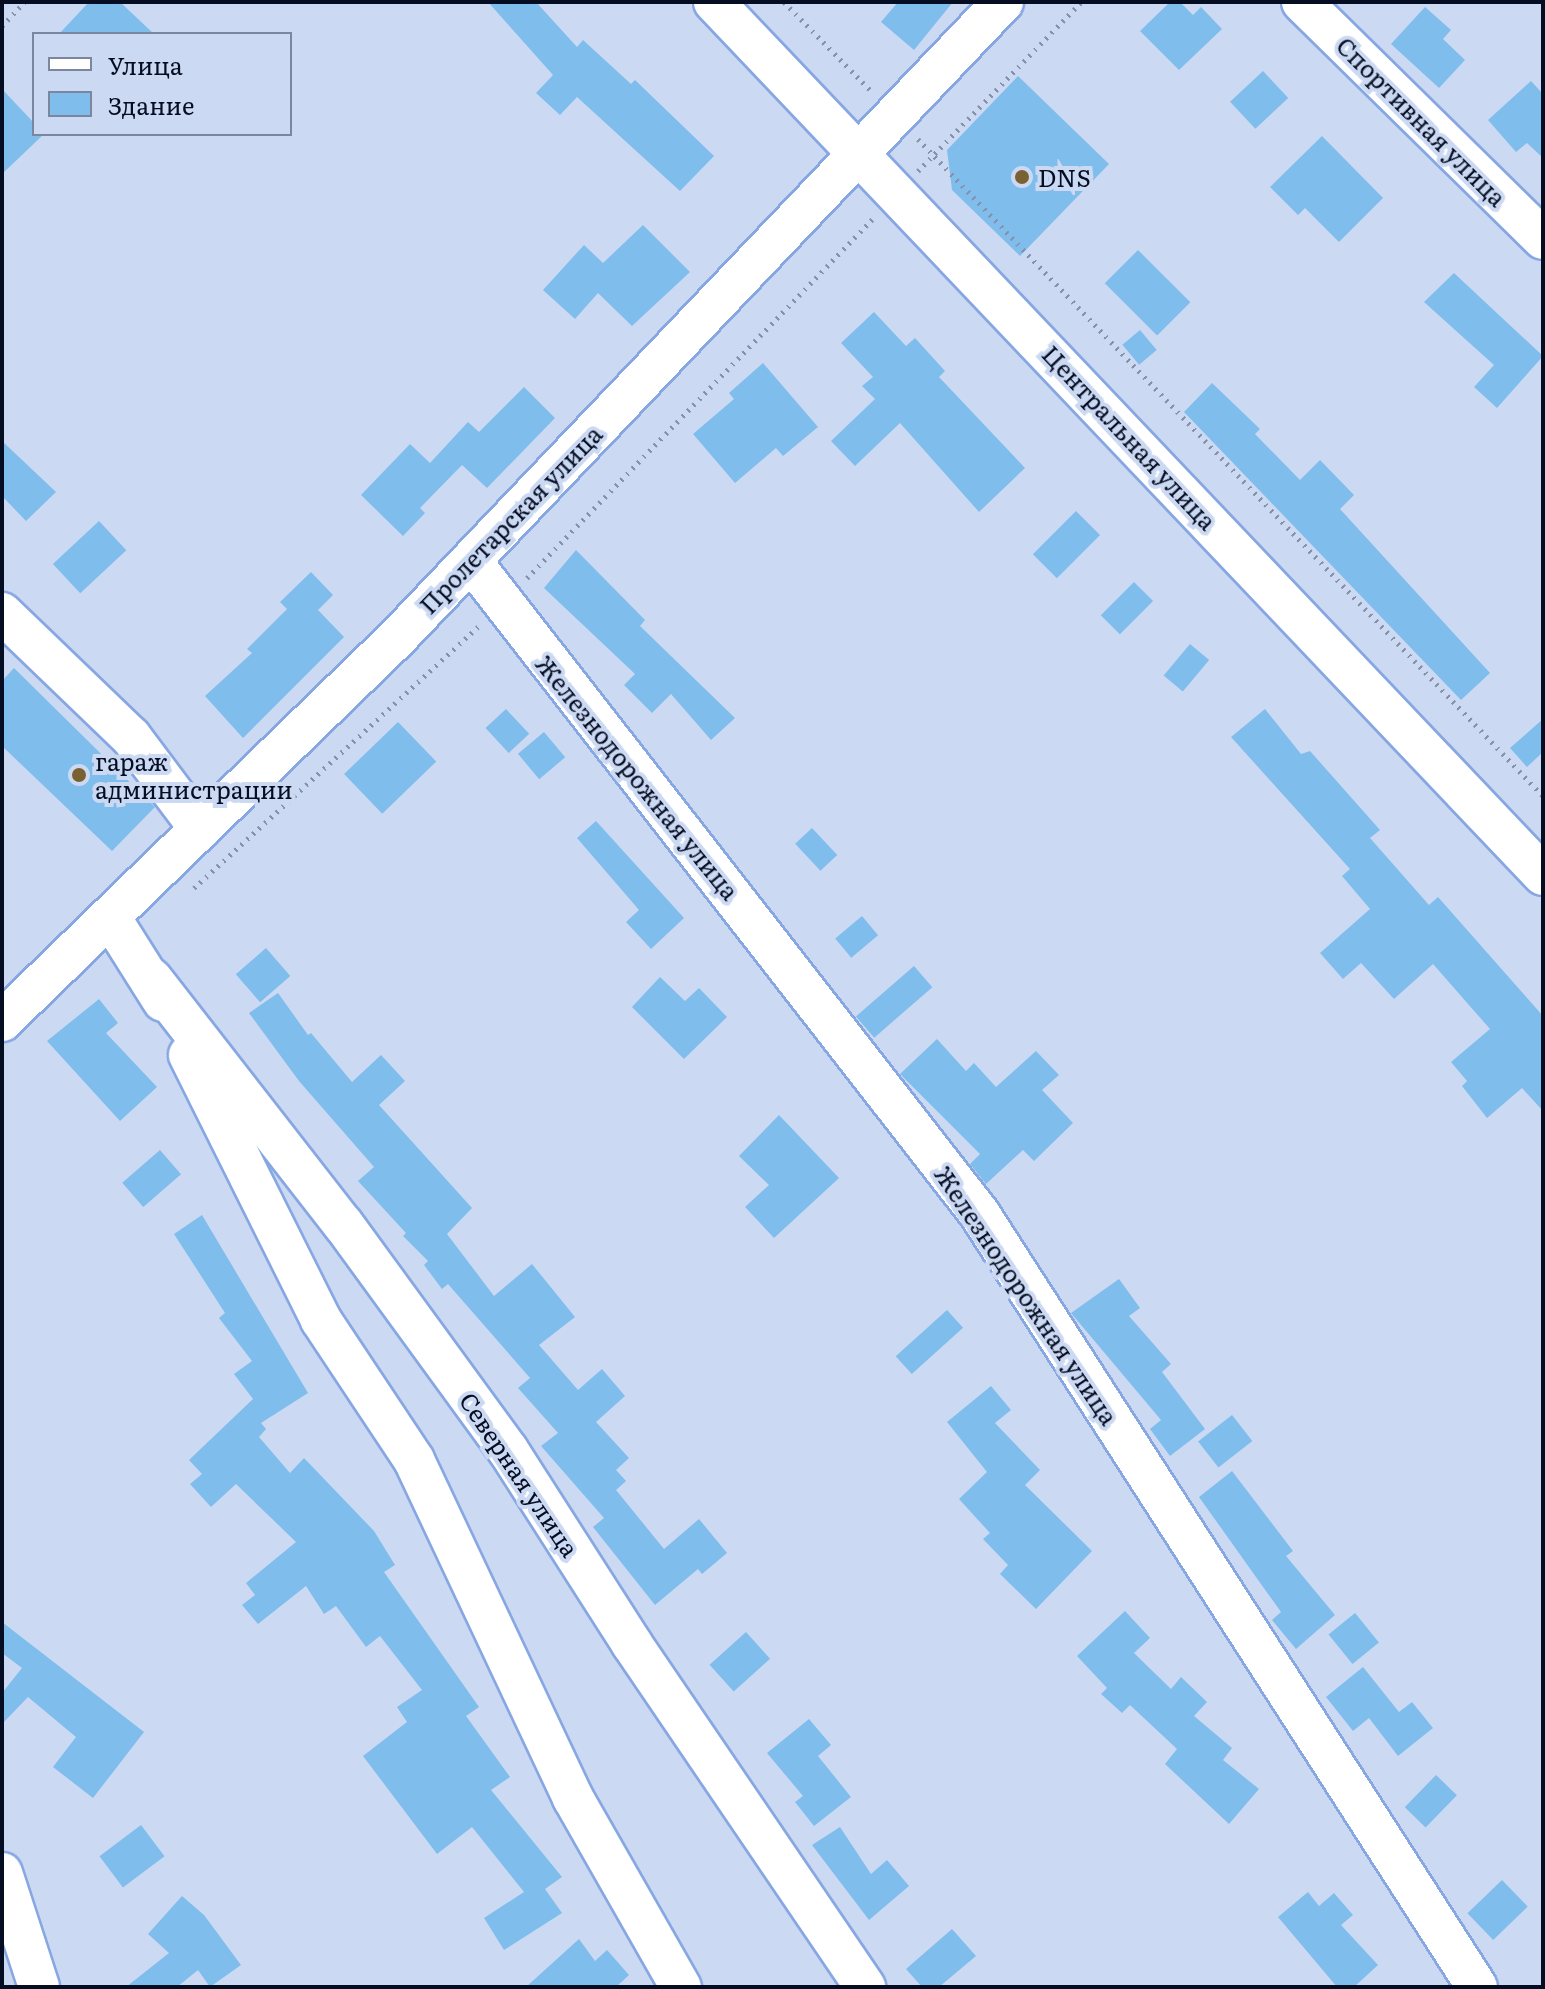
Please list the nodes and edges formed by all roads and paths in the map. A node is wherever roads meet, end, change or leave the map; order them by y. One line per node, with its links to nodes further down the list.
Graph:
1 (24, 2): 7 (path)
2 (714, 2): 9 (street, Центральная улица)
3 (784, 2): 8 (path)
4 (1003, 2): 8 (street, Пролетарская улица)
5 (1081, 2): 10 (path)
6 (1302, 2): 12 (street, Спортивная улица)
7 (2, 26)
8 (896, 117): 9 (street, Пролетарская улица); 10 (path)
9 (859, 152): 11 (street, Центральная улица); 13 (street, Пролетарская улица)
10 (933, 155): 11 (path); 16 (path)
11 (898, 192): 14 (path); 18 (street, Центральная улица)
12 (1543, 239)
13 (471, 561): 14 (street, Железнодорожная улица); 17 (street, Пролетарская улица)
14 (501, 606): 19 (path); 27 (street, Железнодорожная улица)
15 (2, 613): 17 (street)
16 (1543, 796)
17 (200, 829): 20 (street, Пролетарская улица)
18 (1543, 875)
19 (188, 893)
20 (110, 917): 21 (street, Северная улица); 22 (street, Пролетарская улица)
21 (152, 979): 25 (street, Северная улица); 26 (street, Северная улица)
22 (2, 1021)
23 (2, 1873): 24 (street)
24 (33, 1983)
25 (681, 1987)
26 (865, 1987)
27 (1477, 1987)

